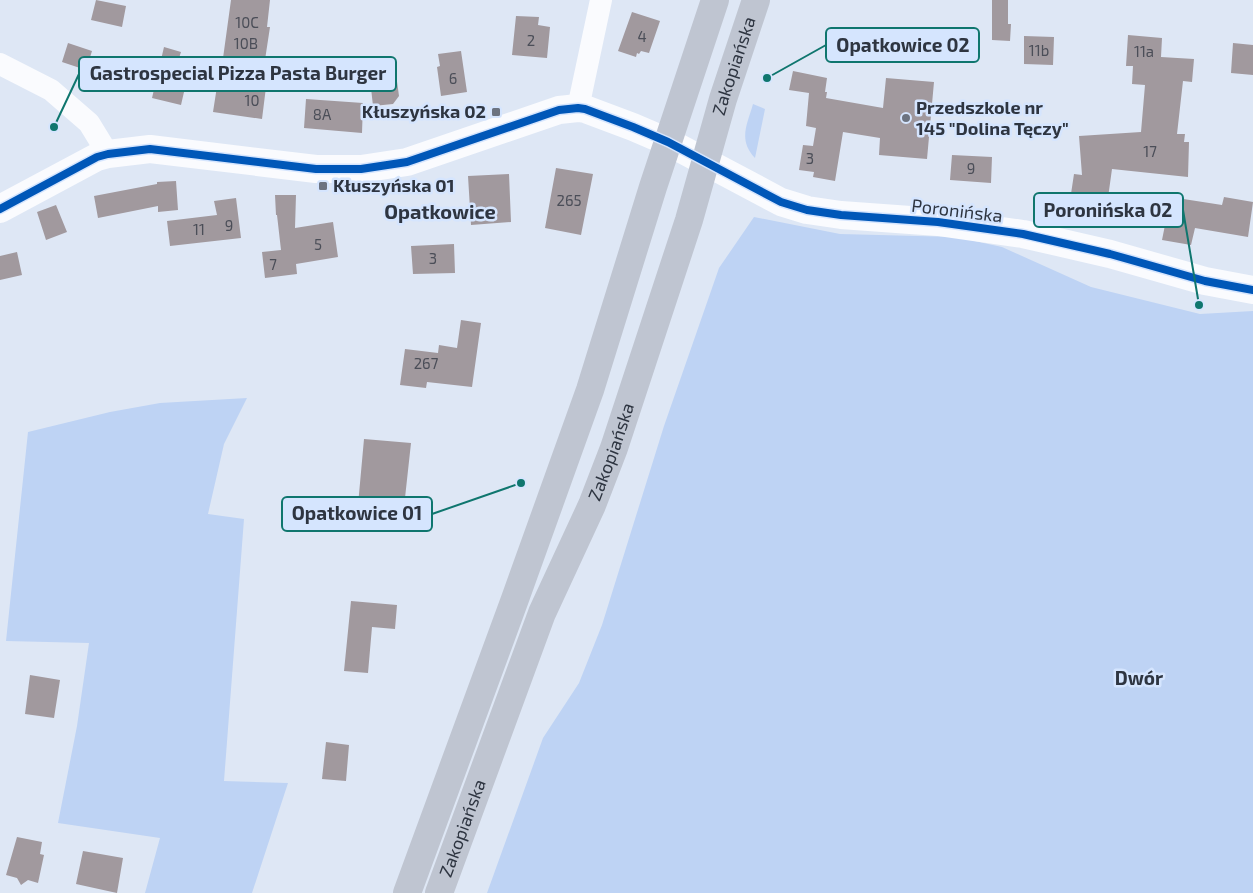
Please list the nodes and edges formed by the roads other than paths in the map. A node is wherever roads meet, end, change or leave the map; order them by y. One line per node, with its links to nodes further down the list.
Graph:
1 (601, 0): 5 (street)
2 (715, 0): 6 (highway, Zakopiańska)
3 (756, 0): 8 (highway, Zakopiańska)
4 (0, 64): 7 (street)
5 (578, 108): 6 (street, Poronińska); 7 (street)
6 (668, 142): 8 (street, Poronińska); 11 (highway, Zakopiańska)
7 (108, 154): 9 (street)
8 (705, 163): 10 (street, Poronińska); 12 (highway, Zakopiańska)
9 (0, 209)
10 (1253, 290)
11 (407, 893)
12 (439, 893)

